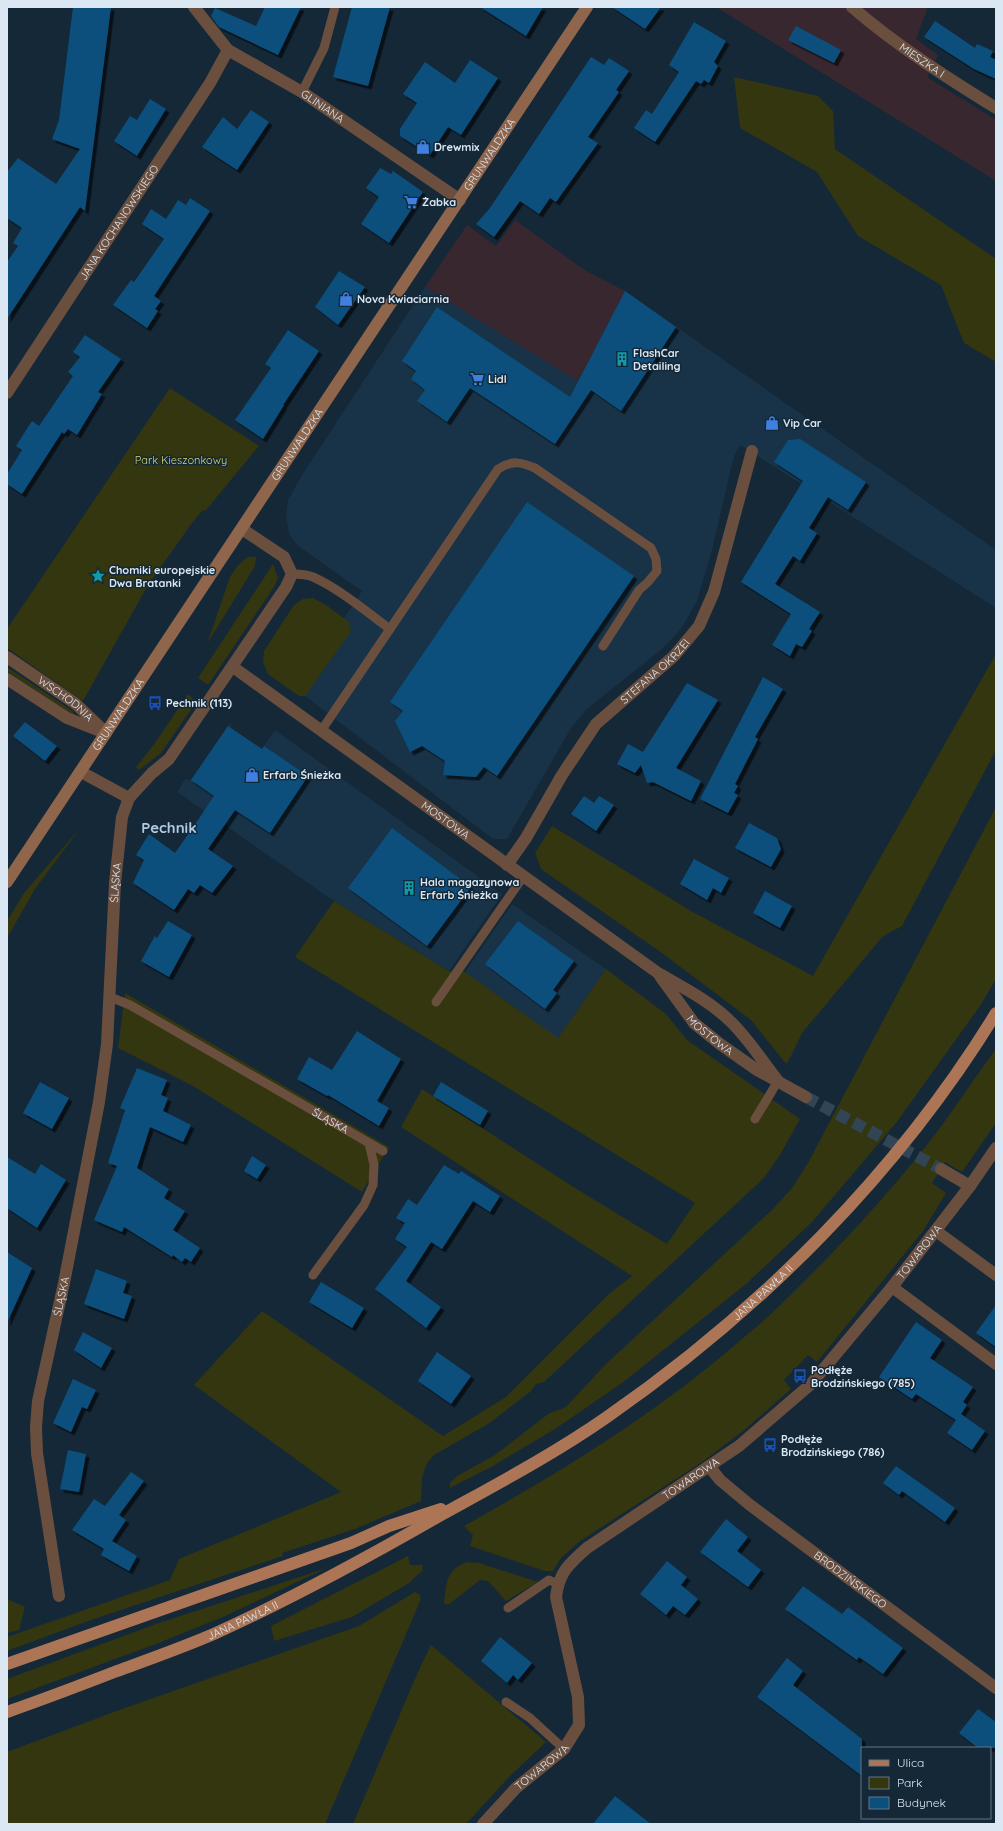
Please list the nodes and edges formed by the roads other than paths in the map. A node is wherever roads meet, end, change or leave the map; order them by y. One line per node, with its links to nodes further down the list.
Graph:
1 (194, 7): 5 (street, GLINIANA)
2 (335, 7): 6 (lane)
3 (587, 7): 8 (street, GRUNWALDZKA)
4 (852, 7): 7 (street, MIESZKA I)
5 (228, 50): 6 (street, GLINIANA); 9 (street, JANA KOCHANOWSKIEGO)
6 (302, 92): 8 (street, GLINIANA)
7 (996, 108)
8 (460, 200): 11 (street, GRUNWALDZKA)
9 (7, 393)
10 (752, 452): 22 (street, STEFANA OKRZEI)
11 (242, 528): 12 (street); 19 (street, GRUNWALDZKA)
12 (292, 574): 13 (lane); 16 (street)
13 (390, 629): 14 (lane); 18 (lane)
14 (603, 646)
15 (7, 657): 19 (street, WSCHODNIA)
16 (233, 667): 18 (street, MOSTOWA); 21 (street)
17 (7, 679): 19 (street, WSCHODNIA)
18 (321, 731): 22 (street, MOSTOWA)
19 (106, 733): 20 (street, GRUNWALDZKA)
20 (81, 772): 21 (street); 24 (street, GRUNWALDZKA)
21 (129, 798): 26 (street, ŚLĄSKA)
22 (507, 865): 23 (street, MOSTOWA)
23 (523, 877): 25 (street, MOSTOWA); 27 (lane)
24 (7, 882)
25 (658, 973): 29 (street, MOSTOWA); 29 (street, MOSTOWA)
26 (110, 997): 32 (lane, ŚLĄSKA); 45 (street, ŚLĄSKA)
27 (436, 1002)
28 (996, 1013): 43 (main road, JANA PAWŁA II)
29 (778, 1081): 30 (street, MOSTOWA); 31 (lane)
30 (806, 1097)
31 (755, 1119)
32 (369, 1143): 34 (lane, ŚLĄSKA); 38 (lane)
33 (996, 1148): 36 (street, TOWAROWA)
34 (383, 1151)
35 (941, 1169): 36 (street)
36 (970, 1186): 37 (street, TOWAROWA)
37 (936, 1231): 39 (street); 40 (street, TOWAROWA)
38 (313, 1275)
39 (996, 1275)
40 (892, 1287): 41 (street); 42 (street, TOWAROWA)
41 (996, 1364)
42 (709, 1466): 44 (street, TOWAROWA); 48 (street, BRODZIŃSKIEGO)
43 (465, 1502): 47 (main road, JANA PAWŁA II); 50 (main road, JANA PAWŁA II)
44 (558, 1584): 46 (lane); 51 (street, TOWAROWA)
45 (59, 1596)
46 (508, 1608)
47 (7, 1664)
48 (996, 1688)
49 (506, 1702): 51 (lane)
50 (7, 1712)
51 (564, 1749): 52 (street, TOWAROWA)
52 (483, 1824)

